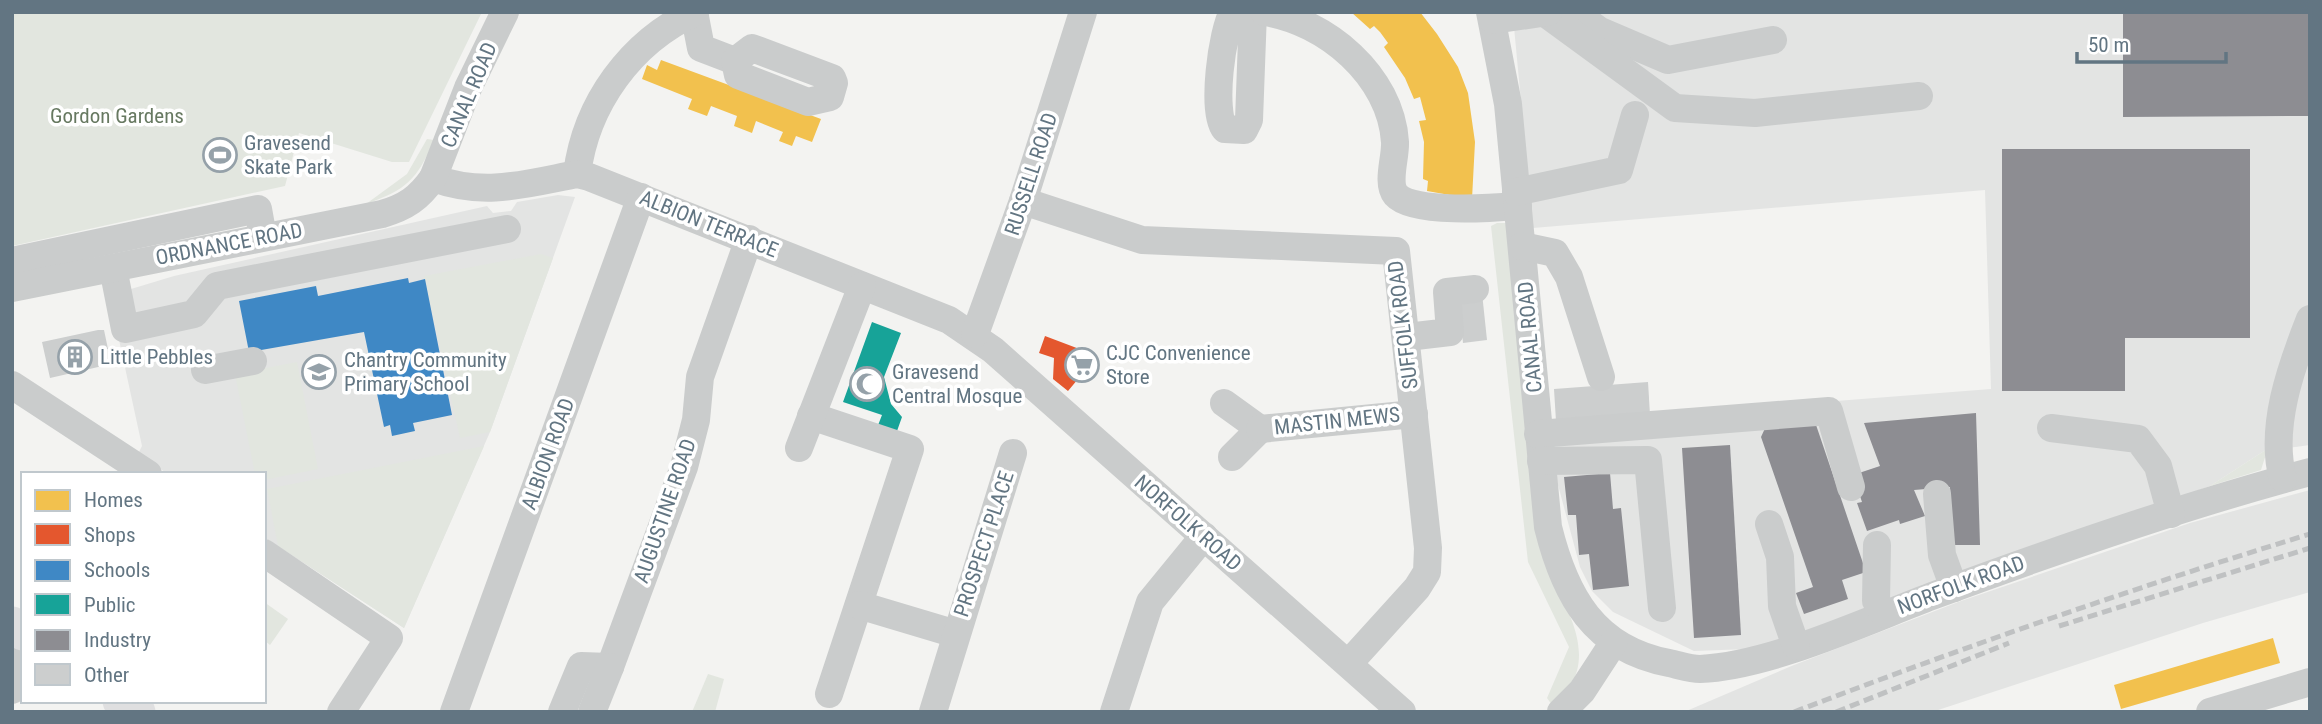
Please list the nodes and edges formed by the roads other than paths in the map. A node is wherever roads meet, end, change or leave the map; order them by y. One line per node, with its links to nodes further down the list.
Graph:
1 (505, 12): 15 (street, CANAL ROAD)
2 (695, 12): 11 (street); 14 (street)
3 (1083, 12): 18 (street, RUSSELL ROAD)
4 (1233, 12): 5 (street)
5 (1253, 12)
6 (1264, 12): 17 (street)
7 (1574, 12): 10 (street)
8 (1546, 13): 9 (street); 12 (street)
9 (1492, 16): 17 (street, CANAL ROAD)
10 (1773, 40)
11 (735, 61)
12 (1919, 96)
13 (1634, 115): 17 (street)
14 (577, 174): 15 (street, ALBION TERRACE); 16 (street, ALBION TERRACE)
15 (433, 178): 20 (street, ORDNANCE ROAD)
16 (640, 197): 21 (street, ALBION TERRACE); 67 (street, ALBION ROAD)
17 (1517, 199): 22 (street, CANAL ROAD)
18 (1023, 201): 29 (street, RUSSELL ROAD); 30 (street, SUFFOLK ROAD)
19 (507, 229): 24 (street)
20 (263, 237): 23 (street); 24 (street, ORDNANCE ROAD)
21 (749, 239): 25 (street, ALBION TERRACE); 62 (street, AUGUSTINE ROAD)
22 (1522, 246): 33 (street); 41 (street, CANAL ROAD)
23 (12, 261)
24 (113, 268): 26 (street, ORDNANCE ROAD)
25 (862, 286): 29 (street, ALBION TERRACE); 39 (street)
26 (12, 288)
27 (1475, 289): 30 (street)
28 (2310, 319): 45 (street)
29 (975, 334): 50 (street, NORFOLK ROAD)
30 (1407, 337): 36 (street, SUFFOLK ROAD)
31 (253, 361): 32 (street)
32 (205, 370)
33 (1601, 377)
34 (12, 385): 44 (street)
35 (1224, 403): 38 (street)
36 (1414, 414): 38 (street, MASTIN MEWS); 61 (street, SUFFOLK ROAD)
37 (2050, 428): 48 (street)
38 (1260, 429): 43 (street)
39 (805, 431): 40 (street); 54 (street)
40 (833, 438)
41 (1540, 447): 46 (street); 55 (street); 58 (street, CANAL ROAD)
42 (1013, 453): 57 (street, PROSPECT PLACE)
43 (1232, 457)
44 (145, 472)
45 (2297, 475): 48 (street, NORFOLK ROAD)
46 (1851, 487)
47 (1937, 494): 53 (street)
48 (2171, 514): 53 (street, NORFOLK ROAD)
49 (1769, 524): 59 (street)
50 (1204, 536): 61 (street, NORFOLK ROAD); 71 (street)
51 (1877, 545): 56 (street)
52 (266, 554): 66 (street)
53 (1955, 588): 56 (street, NORFOLK ROAD)
54 (859, 605): 57 (street, PROSPECT PLACE); 65 (street)
55 (1662, 608)
56 (1884, 614): 59 (street, NORFOLK ROAD)
57 (956, 634): 70 (street, PROSPECT PLACE)
58 (1614, 642): 59 (street, NORFOLK ROAD); 73 (street)
59 (1797, 646)
60 (21, 660): 64 (street)
61 (1349, 663): 72 (street, NORFOLK ROAD)
62 (610, 667): 68 (street); 69 (street, AUGUSTINE ROAD)
63 (2309, 689): 74 (street)
64 (12, 690)
65 (829, 694)
66 (341, 712)
67 (454, 712)
68 (562, 712)
69 (592, 712)
70 (933, 712)
71 (1114, 712)
72 (1402, 712)
73 (1561, 712)
74 (2210, 712)

